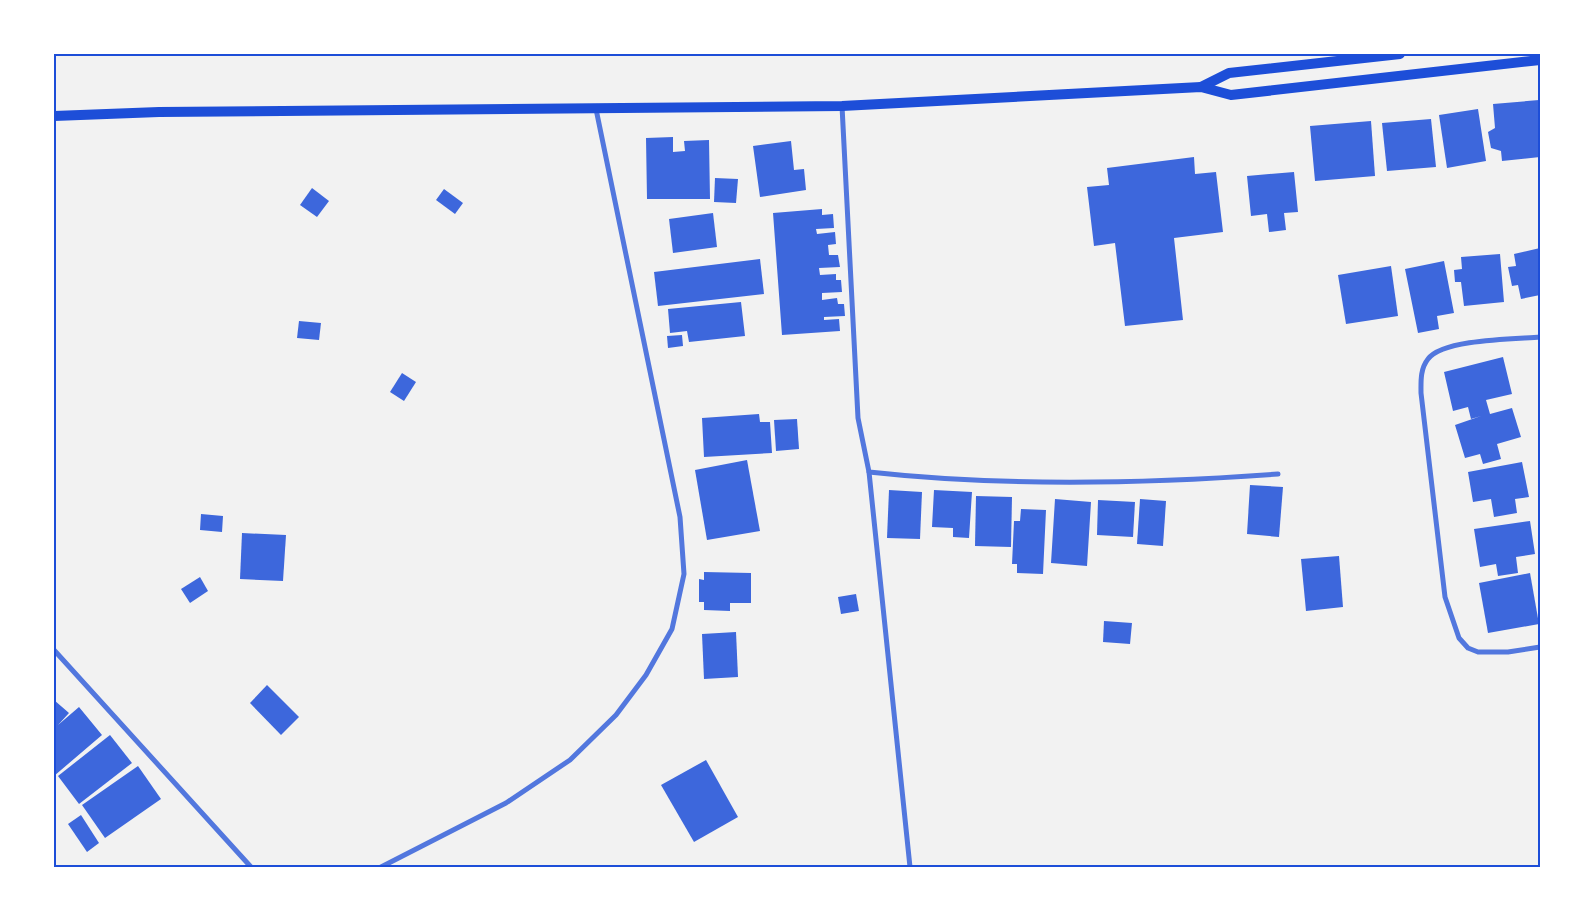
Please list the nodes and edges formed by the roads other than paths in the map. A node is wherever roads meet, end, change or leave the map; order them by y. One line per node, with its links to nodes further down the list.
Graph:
1 (1400, 54): 3 (main road)
2 (1540, 60): 3 (main road)
3 (1201, 87): 4 (main road)
4 (842, 106): 5 (main road); 8 (street)
5 (596, 109): 6 (main road); 13 (street)
6 (54, 116)
7 (1540, 337): 10 (street)
8 (869, 472): 9 (street); 14 (street)
9 (1278, 474)
10 (1540, 647)
11 (54, 650): 12 (street)
12 (251, 867)
13 (381, 867)
14 (910, 867)

